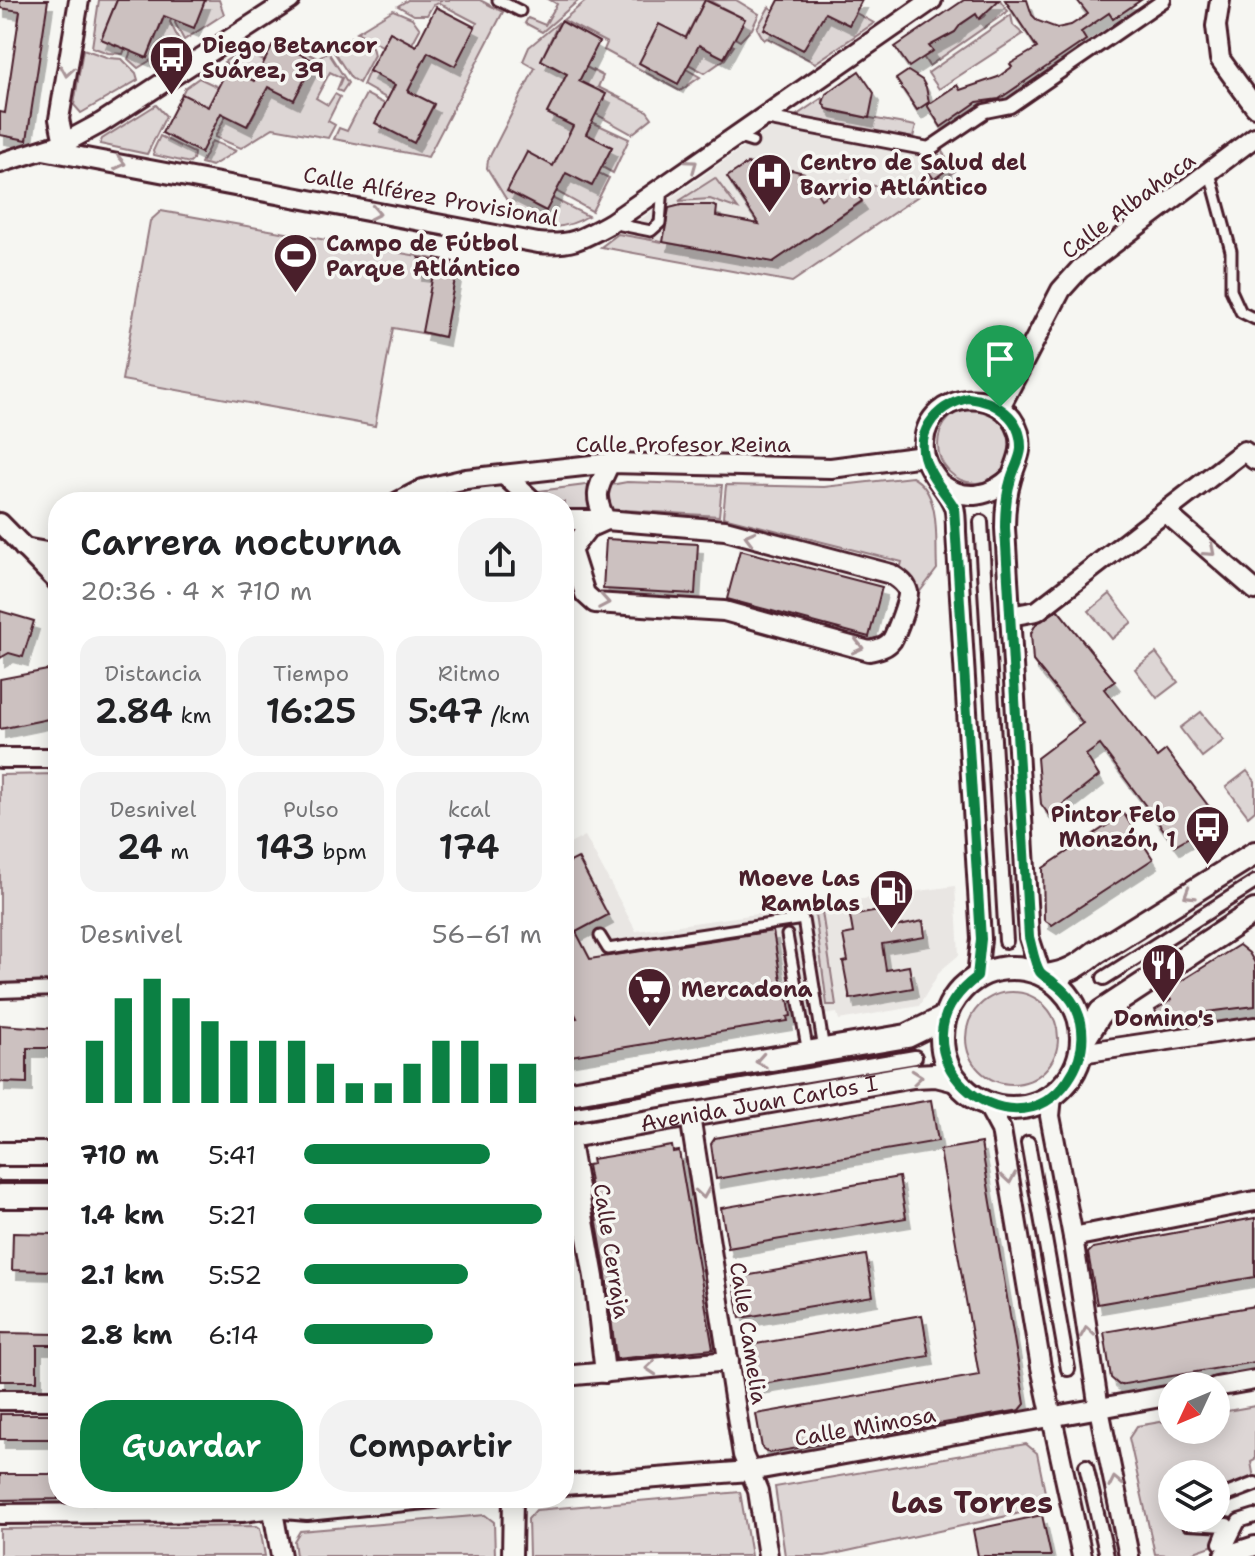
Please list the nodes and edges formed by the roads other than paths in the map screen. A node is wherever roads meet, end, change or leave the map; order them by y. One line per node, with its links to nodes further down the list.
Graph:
1 (79, 0): 13 (street, one-way to 13)
2 (290, 0): 13 (street)
3 (498, 0): 7 (lane)
4 (932, 0): 9 (street, Calle Alférez Provisional)
5 (1164, 0): 9 (street)
6 (1220, 0): 8 (street)
7 (520, 11)
8 (1255, 107)
9 (760, 117): 10 (street, Calle Alférez Provisional)
10 (732, 137): 12 (lane); 17 (street, Calle Alférez Provisional, one-way to 10)
11 (1255, 137): 16 (street, Calle Albahaca)
12 (752, 142)
13 (64, 143): 14 (street)
14 (43, 150): 15 (street); 18 (street, Calle Alférez Provisional, one-way to 18)
15 (0, 163)
16 (1210, 173): 19 (lane); 20 (street, Calle Albahaca)
17 (663, 186): 18 (street, Calle Alférez Provisional); 18 (lane)
18 (611, 223)
19 (1255, 319)
20 (1000, 407): 22 (street); 25 (street)
21 (1250, 455): 29 (street)
22 (924, 456): 23 (street, Calle Profesor Reina); 26 (street)
23 (610, 463): 24 (street, Calle Profesor Reina); 31 (street)
24 (504, 475): 27 (street, Calle Profesor Reina); 28 (street)
25 (1012, 476): 26 (street); 40 (street)
26 (938, 482): 50 (street)
27 (417, 492)
28 (523, 492)
29 (1165, 512): 39 (street, one-way to 39); 40 (street)
30 (574, 520): 31 (street)
31 (606, 520): 34 (street); 37 (street, one-way to 31)
32 (981, 522): 48 (street)
33 (0, 523): 35 (street)
34 (574, 539)
35 (24, 548): 36 (street); 38 (street)
36 (48, 552)
37 (574, 562)
38 (48, 572)
39 (1255, 590)
40 (1010, 616): 49 (street)
41 (0, 758): 42 (street)
42 (48, 758)
43 (1255, 853): 49 (street, one-way to 49)
44 (1255, 882): 51 (street)
45 (1255, 911): 56 (street)
46 (787, 935): 57 (lane)
47 (600, 936): 57 (lane)
48 (1006, 941)
49 (1043, 975): 50 (street); 56 (street)
50 (977, 977): 54 (street)
51 (1104, 978)
52 (48, 989): 53 (street)
53 (0, 991)
54 (944, 1018): 57 (street, Avenida Juan Carlos I); 59 (street)
55 (1255, 1027): 56 (street)
56 (1082, 1047): 61 (street)
57 (816, 1051): 60 (street, Avenida Juan Carlos I, one-way to 60)
58 (915, 1057): 64 (street, Avenida Juan Carlos I)
59 (956, 1080): 62 (street); 63 (street, Avenida Juan Carlos I, one-way to 59)
60 (574, 1092)
61 (1052, 1096): 62 (street); 75 (street)
62 (987, 1104): 86 (street, one-way to 86)
63 (690, 1116): 65 (street, Avenida Juan Carlos I); 76 (street, Calle Camelia, one-way to 76)
64 (574, 1128)
65 (574, 1129)
66 (1028, 1143): 77 (street)
67 (0, 1154): 68 (street)
68 (48, 1154)
69 (574, 1172): 78 (street, Calle Cerraja)
70 (0, 1174): 71 (street)
71 (48, 1174)
72 (0, 1196): 73 (street)
73 (48, 1196)
74 (1255, 1201): 75 (street)
75 (1073, 1237): 85 (street, one-way to 75)
76 (729, 1361): 78 (street, one-way to 78); 88 (street, Calle Camelia)
77 (1068, 1369)
78 (605, 1373): 79 (street)
79 (574, 1375)
80 (1255, 1380): 81 (street)
81 (1230, 1384)
82 (1158, 1398): 85 (street, Calle Mimosa)
83 (0, 1400): 84 (street)
84 (48, 1400)
85 (1099, 1409): 86 (street, Calle Mimosa); 106 (street, one-way to 85)
86 (1052, 1418): 88 (street, Calle Mimosa); 104 (street)
87 (1086, 1466): 105 (street)
88 (750, 1471): 89 (street, Calle Mimosa); 103 (street, Calle Camelia)
89 (574, 1484)
90 (1255, 1484): 91 (street)
91 (1230, 1494)
92 (255, 1508): 97 (street)
93 (273, 1508): 101 (street)
94 (294, 1508): 95 (street)
95 (337, 1508)
96 (513, 1508): 102 (street)
97 (0, 1514)
98 (1255, 1516): 99 (street)
99 (1224, 1532)
100 (1255, 1546): 107 (street)
101 (281, 1556)
102 (512, 1556)
103 (768, 1556)
104 (1082, 1556)
105 (1107, 1556)
106 (1129, 1556)
107 (1224, 1556)

